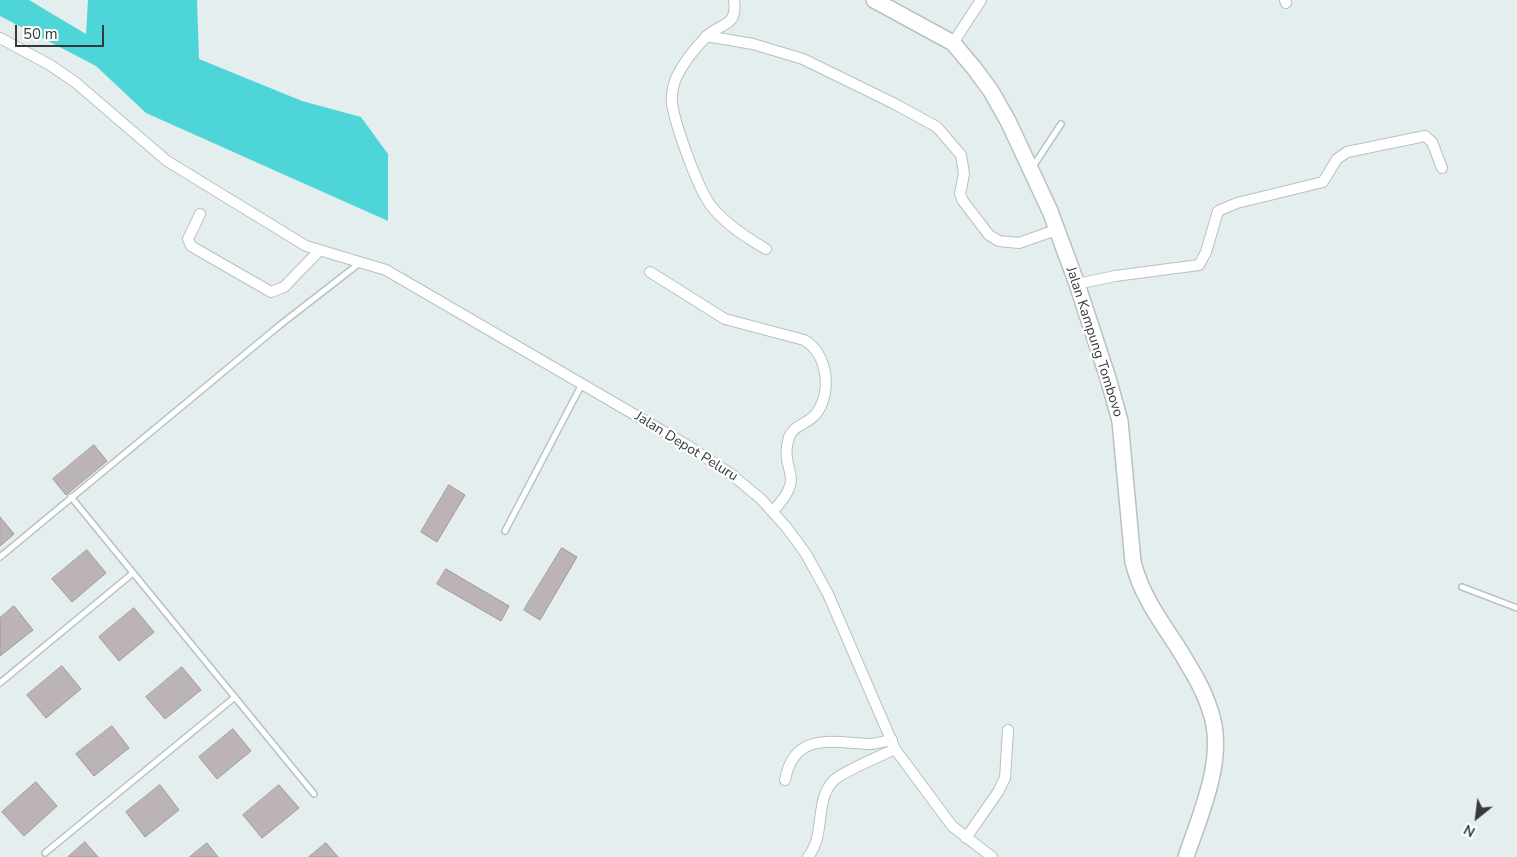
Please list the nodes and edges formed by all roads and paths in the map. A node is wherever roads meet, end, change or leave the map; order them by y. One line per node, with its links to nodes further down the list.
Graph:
1 (734, 0): 4 (street)
2 (874, 0): 6 (street, Jalan Kampung Tombovo)
3 (981, 0): 6 (street)
4 (706, 36): 11 (street); 12 (street)
5 (0, 38): 13 (street, Jalan Depot Peluru)
6 (953, 43): 9 (street, Jalan Kampung Tombovo)
7 (1061, 124): 9 (lane)
8 (1442, 168): 16 (street)
9 (1030, 170): 11 (street, Jalan Kampung Tombovo)
10 (200, 214): 13 (street)
11 (1056, 230): 16 (street, Jalan Kampung Tombovo)
12 (766, 248)
13 (319, 251): 14 (street, Jalan Depot Peluru)
14 (362, 262): 17 (street, Jalan Depot Peluru); 18 (lane)
15 (650, 272): 19 (street)
16 (1077, 284): 35 (street, Jalan Kampung Tombovo)
17 (582, 384): 19 (street, Jalan Depot Peluru); 20 (lane)
18 (71, 497): 21 (lane); 22 (lane)
19 (773, 511): 28 (street, Jalan Depot Peluru)
20 (505, 531)
21 (0, 557)
22 (133, 573): 25 (lane); 26 (lane)
23 (1462, 587): 24 (lane)
24 (1517, 608)
25 (0, 683)
26 (235, 697): 30 (lane); 32 (lane)
27 (1008, 730): 31 (street)
28 (894, 744): 29 (street); 31 (street, Jalan Depot Peluru); 33 (street)
29 (786, 780)
30 (314, 794)
31 (966, 838): 34 (street, Jalan Depot Peluru)
32 (45, 853)
33 (808, 857)
34 (992, 857)
35 (1186, 857)

